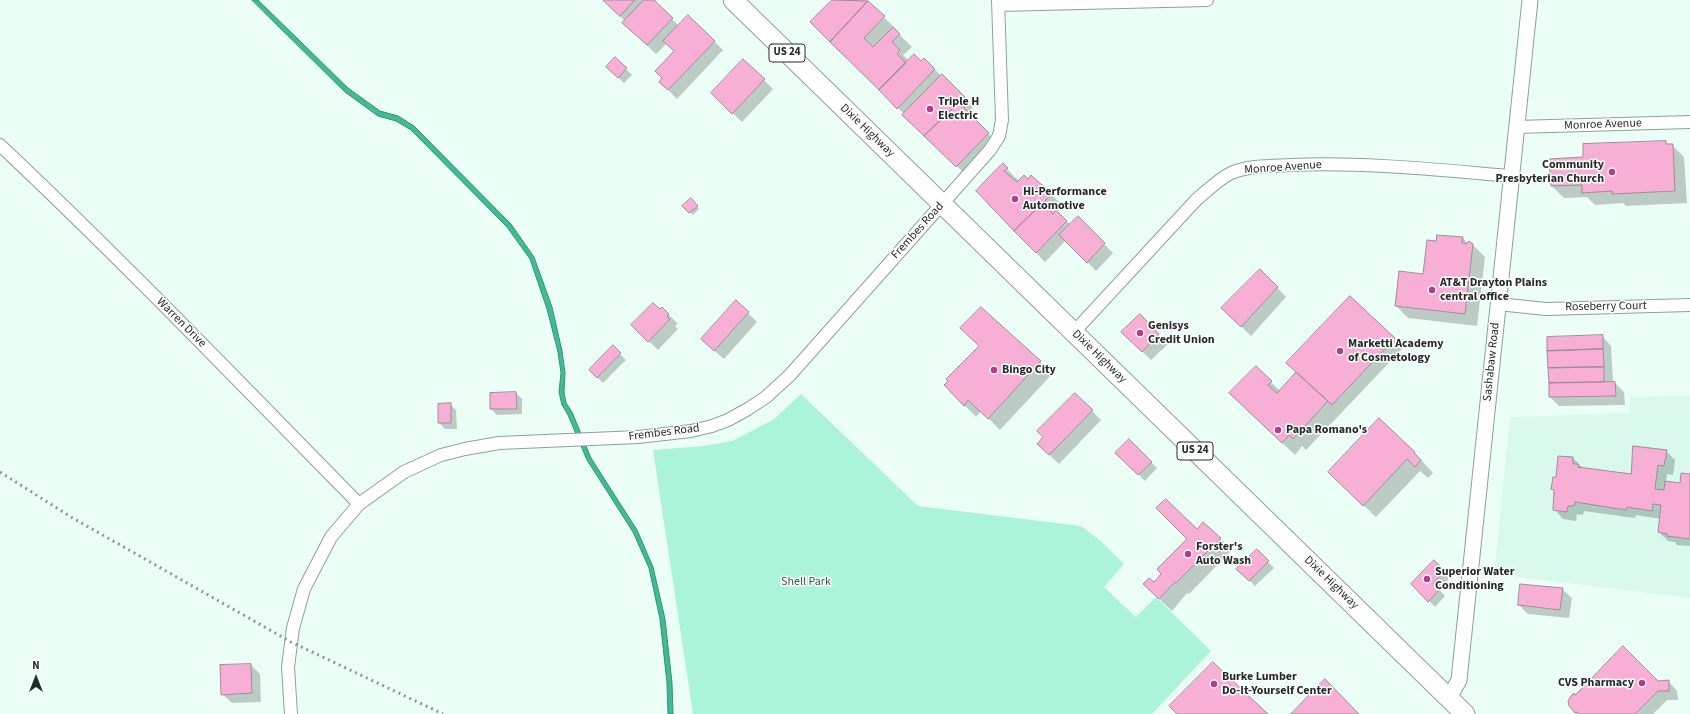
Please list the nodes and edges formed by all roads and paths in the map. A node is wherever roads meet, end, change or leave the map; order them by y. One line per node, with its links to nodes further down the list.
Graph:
1 (733, 0): 9 (main road, Dixie Highway / US 24)
2 (1208, 0): 4 (street)
3 (1530, 0): 6 (street, Sashabaw Road)
4 (998, 2): 9 (street, Frembes Road)
5 (1690, 122): 6 (street, Monroe Avenue)
6 (1516, 128): 8 (street, Sashabaw Road)
7 (0, 145): 13 (street, Warren Drive)
8 (1511, 176): 10 (street, Sashabaw Road); 12 (street, Monroe Avenue)
9 (942, 204): 12 (main road, Dixie Highway / US 24); 13 (street, Frembes Road)
10 (1498, 304): 11 (street, Roseberry Court); 14 (street, Sashabaw Road)
11 (1690, 305)
12 (1074, 332): 14 (main road, Dixie Highway / US 24)
13 (359, 504): 15 (street, Frembes Road)
14 (1449, 698): 16 (main road, Dixie Highway / US 24)
15 (291, 714)
16 (1465, 714)

